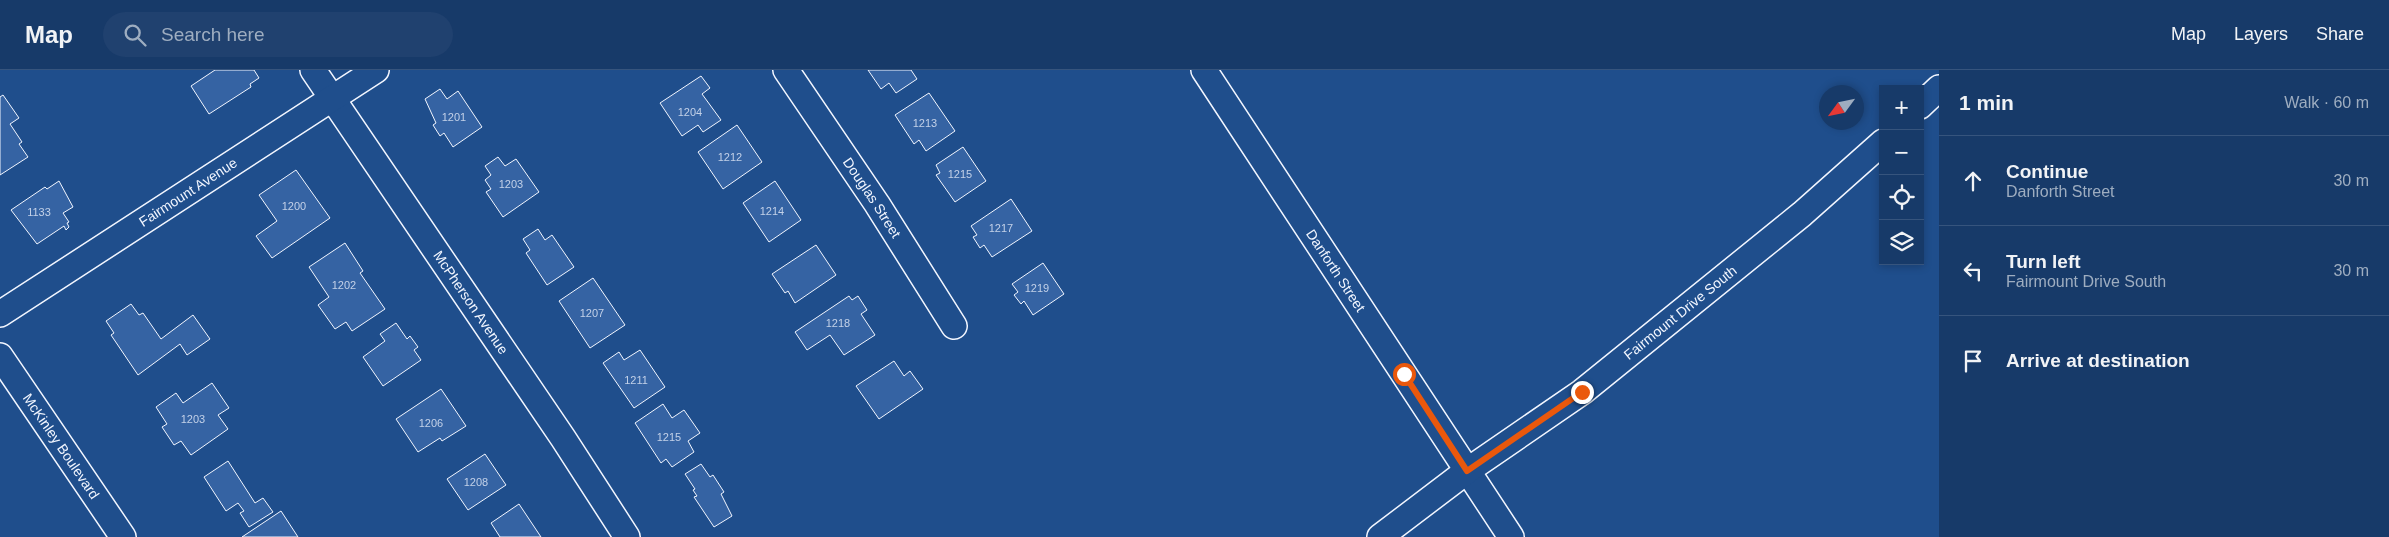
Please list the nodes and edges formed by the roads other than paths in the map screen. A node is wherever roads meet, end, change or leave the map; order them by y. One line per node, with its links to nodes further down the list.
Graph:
1 (313, 70): 6 (street, McPherson Avenue)
2 (376, 70): 6 (street, Fairmount Avenue)
3 (786, 70): 10 (street, Douglas Street)
4 (1204, 70): 12 (street, Danforth Street)
5 (1939, 88): 7 (street)
6 (332, 98): 9 (street, Fairmount Avenue); 14 (street, McPherson Avenue)
7 (1924, 102)
8 (1879, 146): 12 (street, Fairmount Drive South)
9 (0, 314)
10 (954, 326)
11 (0, 356): 13 (street, McKinley Boulevard)
12 (1467, 471): 15 (street, Fairmount Drive South); 16 (street, Danforth Street)
13 (123, 537)
14 (626, 537)
15 (1380, 537)
16 (1511, 537)

